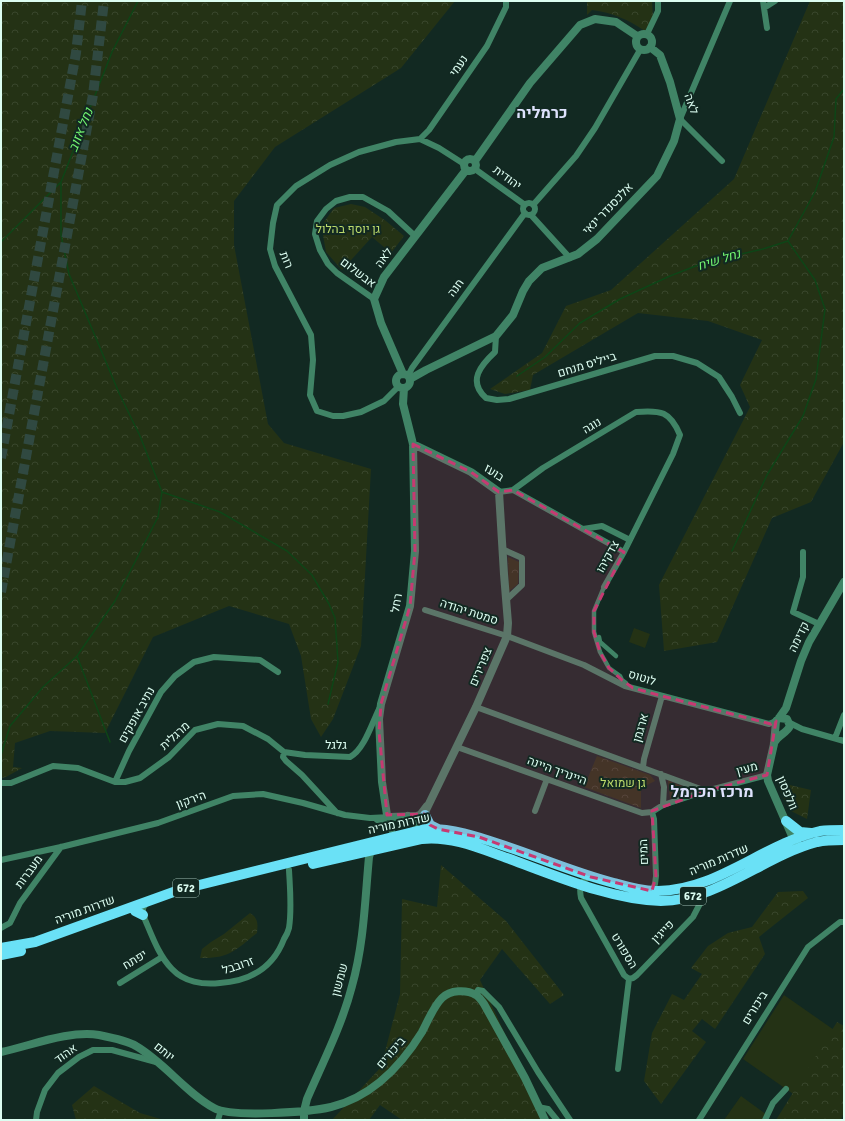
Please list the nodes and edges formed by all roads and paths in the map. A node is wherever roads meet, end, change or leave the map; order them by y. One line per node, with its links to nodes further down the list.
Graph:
1 (506, 1): 12 (street, נעמי)
2 (658, 1): 7 (street)
3 (730, 1): 11 (street, אלכסנדר ינאי)
4 (775, 1): 5 (street)
5 (763, 4): 6 (street)
6 (767, 28)
7 (647, 34): 8 (street); 9 (street)
8 (637, 36): 10 (street); 14 (street)
9 (650, 47): 10 (street); 11 (street, לאה)
10 (640, 50): 16 (street)
11 (680, 119): 13 (street, לאה); 20 (street, אלכסנדר ינאי)
12 (420, 139): 15 (street); 24 (street, רות)
13 (722, 161)
14 (475, 165): 15 (street); 17 (street, יהודית)
15 (465, 167): 19 (street, לאה)
16 (533, 204): 17 (street); 18 (street)
17 (525, 205): 18 (street)
18 (528, 214): 20 (street); 23 (street, חנה)
19 (415, 236): 21 (street, לאה); 21 (street, אבשלום)
20 (570, 258): 22 (street, אלכסנדר ינאי)
21 (374, 299): 23 (street)
22 (496, 336): 23 (street, אלכסנדר ינאי); 25 (street, בייליס מנחם)
23 (407, 376): 24 (street); 24 (street, רחל)
24 (401, 387): 27 (street, רחל)
25 (740, 413)
26 (680, 435): 28 (street, נוגה); 31 (street, צדקיהו)
27 (413, 444): 29 (street, בועז); 48 (street, רחל)
28 (513, 490): 29 (street, בועז); 30 (street, בועז)
29 (499, 492): 32 (street, צפרירים)
30 (583, 529): 31 (street); 33 (street, בועז)
31 (630, 540): 33 (street, צדקיהו)
32 (502, 549): 37 (street, צפרירים); 37 (street)
33 (624, 552): 36 (street, צדקיהו)
34 (803, 552): 40 (street)
35 (843, 586): 40 (street, קדימה)
36 (604, 587): 38 (street, צדקיהו)
37 (506, 600): 41 (street, צפרירים)
38 (596, 608): 42 (street); 46 (street, צדקיהו)
39 (425, 610): 41 (street, סמטת יהודה)
40 (819, 624): 51 (street, קדימה)
41 (507, 636): 46 (street, לוטוס); 49 (street, צפרירים)
42 (608, 649): 43 (street); 44 (street)
43 (604, 654)
44 (616, 656)
45 (278, 672): 60 (street, נתיב אופקים)
46 (625, 686): 47 (street, לוטוס)
47 (662, 696): 51 (street, לוטוס); 56 (street, ארגמן)
48 (381, 704): 55 (street, גלגל); 69 (street, רחל)
49 (476, 708): 54 (street, צפרירים); 56 (street)
50 (844, 715): 52 (street)
51 (782, 724): 52 (street); 58 (street, וולפסון)
52 (835, 738): 53 (street)
53 (844, 741)
54 (457, 747): 59 (street, היינריך היינה); 64 (street, צפרירים)
55 (284, 752): 60 (street, מרגלית); 67 (street, מרגלית)
56 (643, 767): 57 (street)
57 (661, 774): 62 (street); 63 (street)
58 (767, 775): 62 (street, מעין); 71 (street, וולפסון)
59 (547, 779): 65 (street); 66 (street, היינריך היינה)
60 (115, 782): 61 (street, מרגלית)
61 (1, 783)
62 (706, 791): 63 (street, מעין)
63 (663, 805): 66 (street)
64 (426, 811): 68 (street); 72 (main road); 74 (street, צפרירים)
65 (535, 811)
66 (652, 812): 86 (street, המים)
67 (337, 813): 70 (street, הירקון); 80 (street, הירקון)
68 (408, 816): 69 (street); 74 (street)
69 (390, 817): 70 (street, הירקון)
70 (370, 818): 76 (street)
71 (786, 821): 75 (main road); 79 (street, וולפסון)
72 (438, 829): 74 (main road, שדרות מוריה / 672); 84 (main road, שדרות מוריה / 672)
73 (844, 830): 75 (main road, שדרות מוריה / 672)
74 (422, 833): 76 (main road, שדרות מוריה / 672); 81 (main road, שדרות מוריה / 672); 85 (main road, שדרות מוריה / 672)
75 (813, 833): 79 (main road, שדרות מוריה / 672)
76 (395, 837): 78 (main road, שדרות מוריה / 672)
77 (844, 840): 79 (main road, שדרות מוריה / 672)
78 (376, 841): 81 (street, שמשון); 88 (main road, שדרות מוריה / 672)
79 (796, 844): 86 (main road, שדרות מוריה / 672); 87 (main road, שדרות מוריה / 672)
80 (61, 847): 82 (street, הירקון); 91 (street, מעברות)
81 (370, 850): 83 (main road, שדרות מוריה / 672); 102 (street, שמשון)
82 (1, 860)
83 (289, 870): 89 (main road, שדרות מוריה / 672); 94 (street, זרובבל)
84 (591, 877): 85 (street); 86 (main road, שדרות מוריה / 672)
85 (581, 884): 87 (main road, שדרות מוריה / 672); 95 (street, הספורט)
86 (652, 891)
87 (706, 892): 95 (street, פייגין)
88 (150, 900): 89 (street); 92 (main road, שדרות מוריה / 672)
89 (140, 911): 93 (main road, שדרות מוריה / 672); 94 (street, זרובבל)
90 (844, 922): 115 (street, ביכורים)
91 (1, 928)
92 (1, 948)
93 (1, 955)
94 (162, 957): 96 (street, יפתח)
95 (629, 979): 100 (street, הספורט)
96 (120, 983)
97 (475, 995): 103 (street); 105 (street, ביכורים); 114 (street, ביכורים)
98 (1, 1052): 99 (street, יותם)
99 (161, 1064): 104 (street, יותם); 108 (street, אהוד)
100 (618, 1069)
101 (786, 1089): 116 (street)
102 (308, 1099): 105 (street); 106 (street, שמשון); 107 (street)
103 (538, 1107): 112 (street); 113 (street)
104 (221, 1110): 107 (street, יותם); 109 (street)
105 (315, 1110): 106 (street, ביכורים); 111 (street)
106 (304, 1111): 107 (street, יותם); 110 (street, שמשון)
107 (291, 1112): 110 (street)
108 (36, 1120)
109 (218, 1120)
110 (303, 1120)
111 (308, 1120)
112 (545, 1120)
113 (557, 1120)
114 (570, 1120)
115 (699, 1120)
116 (765, 1120)

